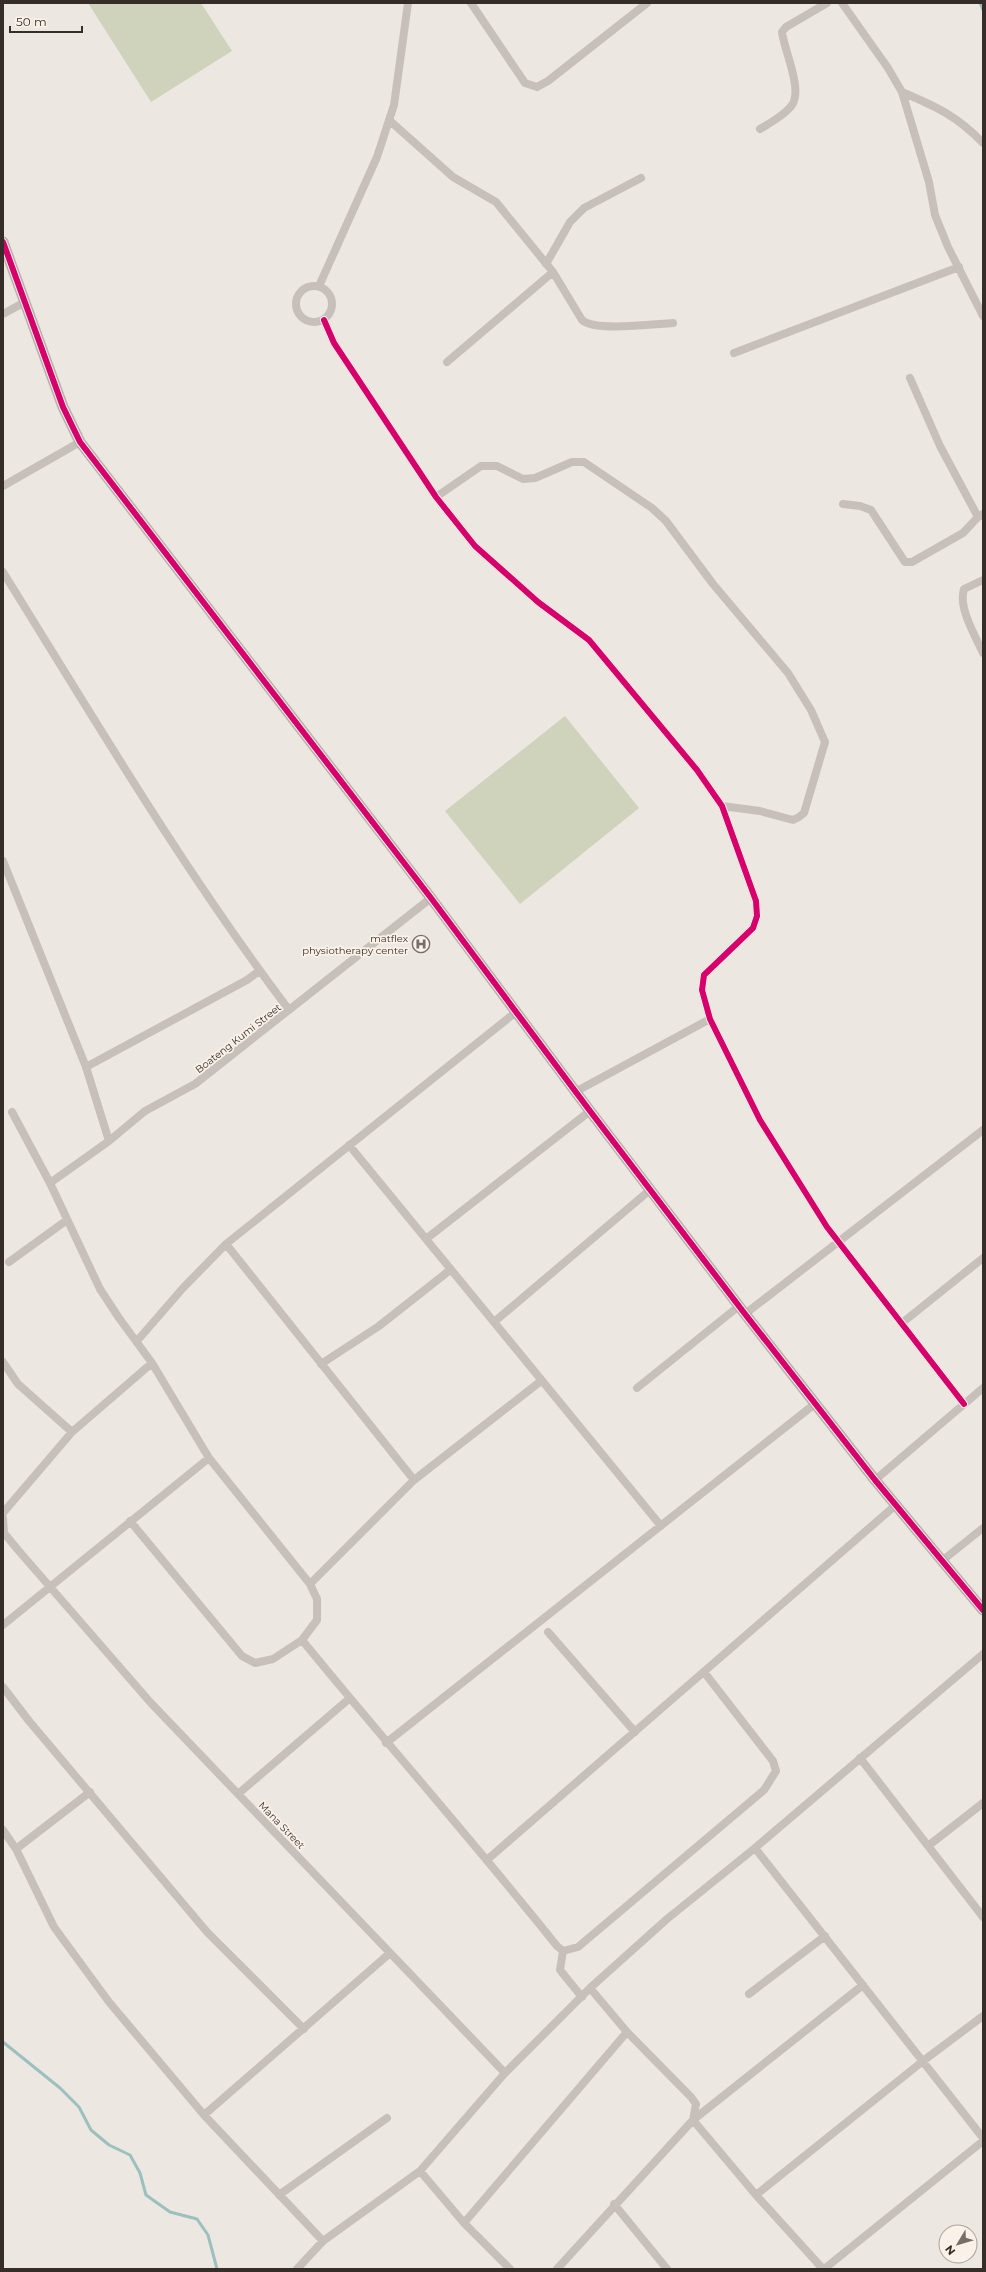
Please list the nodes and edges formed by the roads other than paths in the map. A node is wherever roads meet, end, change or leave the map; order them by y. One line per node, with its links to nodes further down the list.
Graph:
1 (408, 3): 7 (street)
2 (470, 3): 3 (street)
3 (647, 3)
4 (827, 3): 8 (street)
5 (842, 3): 6 (street)
6 (902, 92): 9 (street); 13 (street)
7 (389, 120): 12 (street); 15 (street)
8 (760, 129)
9 (983, 143)
10 (641, 178): 12 (street)
11 (3, 242): 16 (street)
12 (546, 264): 14 (street)
13 (959, 266): 18 (street); 21 (street)
14 (553, 272): 20 (street); 22 (street)
15 (319, 286): 19 (street); 19 (street)
16 (25, 302): 17 (street); 24 (street)
17 (3, 314)
18 (983, 316)
19 (324, 320): 26 (street)
20 (673, 323)
21 (734, 353)
22 (447, 362)
23 (910, 378): 28 (street)
24 (80, 442): 25 (street); 34 (street)
25 (3, 486)
26 (436, 497): 32 (street); 32 (street)
27 (843, 504): 28 (street)
28 (980, 515)
29 (3, 572): 35 (street)
30 (983, 580): 31 (street)
31 (983, 653)
32 (722, 806): 38 (street)
33 (3, 862): 39 (street)
34 (431, 898): 36 (street, Boateng Kumi Street); 37 (street)
35 (259, 971): 36 (street); 39 (street)
36 (288, 1010): 44 (street, Boateng Kumi Street)
37 (516, 1012): 40 (street); 45 (street)
38 (710, 1019): 40 (street); 50 (street)
39 (86, 1067): 44 (street)
40 (575, 1092): 42 (street)
41 (12, 1112): 46 (street)
42 (590, 1112): 47 (street); 49 (street)
43 (983, 1130): 50 (street)
44 (109, 1141): 46 (street, Boateng Kumi Street)
45 (349, 1146): 49 (street); 51 (street)
46 (50, 1183): 48 (street)
47 (650, 1190): 55 (street); 56 (street)
48 (67, 1220): 53 (street); 58 (street)
49 (426, 1239): 54 (street)
50 (840, 1242): 55 (street); 57 (street)
51 (226, 1244): 58 (street); 61 (street)
52 (983, 1258): 57 (street)
53 (9, 1262)
54 (450, 1270): 56 (street); 61 (street)
55 (742, 1310): 63 (street); 65 (street)
56 (494, 1322): 62 (street)
57 (902, 1323): 66 (street)
58 (137, 1341): 60 (street)
59 (3, 1362): 67 (street)
60 (152, 1363): 67 (street); 68 (street)
61 (321, 1364): 69 (street)
62 (541, 1381): 69 (street); 75 (street)
63 (637, 1388)
64 (983, 1388): 66 (street)
65 (816, 1403): 70 (street); 75 (street)
66 (964, 1404): 70 (street)
67 (72, 1432): 72 (street)
68 (209, 1458): 74 (street); 78 (street)
69 (414, 1480): 78 (street)
70 (875, 1480): 71 (street)
71 (896, 1504): 77 (street); 85 (street)
72 (3, 1513)
73 (3, 1518): 79 (street, Mana Street)
74 (130, 1521): 79 (street); 83 (street)
75 (661, 1526): 89 (street)
76 (983, 1528): 77 (street)
77 (943, 1560): 80 (street)
78 (310, 1584): 83 (street)
79 (48, 1587): 81 (street); 92 (street, Mana Street)
80 (983, 1610)
81 (3, 1625)
82 (548, 1632): 88 (street)
83 (302, 1640): 87 (street)
84 (983, 1654): 90 (street)
85 (704, 1672): 88 (street); 101 (street)
86 (3, 1687): 91 (street)
87 (350, 1698): 89 (street); 92 (street)
88 (635, 1732): 98 (street)
89 (386, 1743): 98 (street)
90 (860, 1758): 95 (street); 96 (street)
91 (90, 1792): 97 (street); 108 (street)
92 (238, 1794): 102 (street, Mana Street)
93 (983, 1803): 95 (street)
94 (3, 1830): 97 (street)
95 (928, 1846): 99 (street)
96 (755, 1848): 100 (street); 104 (street)
97 (16, 1849): 112 (street)
98 (488, 1860): 101 (street)
99 (983, 1917)
100 (825, 1936): 103 (street); 105 (street)
101 (563, 1951): 106 (street)
102 (390, 1953): 108 (street); 111 (street, Mana Street)
103 (863, 1985): 110 (street); 114 (street)
104 (590, 1988): 106 (street); 109 (street)
105 (749, 1994)
106 (582, 1997): 111 (street)
107 (983, 2016): 110 (street)
108 (304, 2029): 112 (street)
109 (627, 2032): 114 (street); 121 (street)
110 (923, 2061): 115 (street); 119 (street)
111 (505, 2073): 117 (street)
112 (204, 2115): 118 (street)
113 (387, 2118): 118 (street)
114 (693, 2120): 119 (street); 120 (street)
115 (983, 2138)
116 (983, 2141): 127 (street)
117 (420, 2171): 121 (street); 122 (street)
118 (279, 2195): 122 (street)
119 (756, 2195): 127 (street)
120 (614, 2204): 125 (street); 126 (street)
121 (464, 2223): 124 (street)
122 (323, 2241): 123 (street)
123 (297, 2269)
124 (510, 2269)
125 (557, 2269)
126 (667, 2269)
127 (823, 2269)

